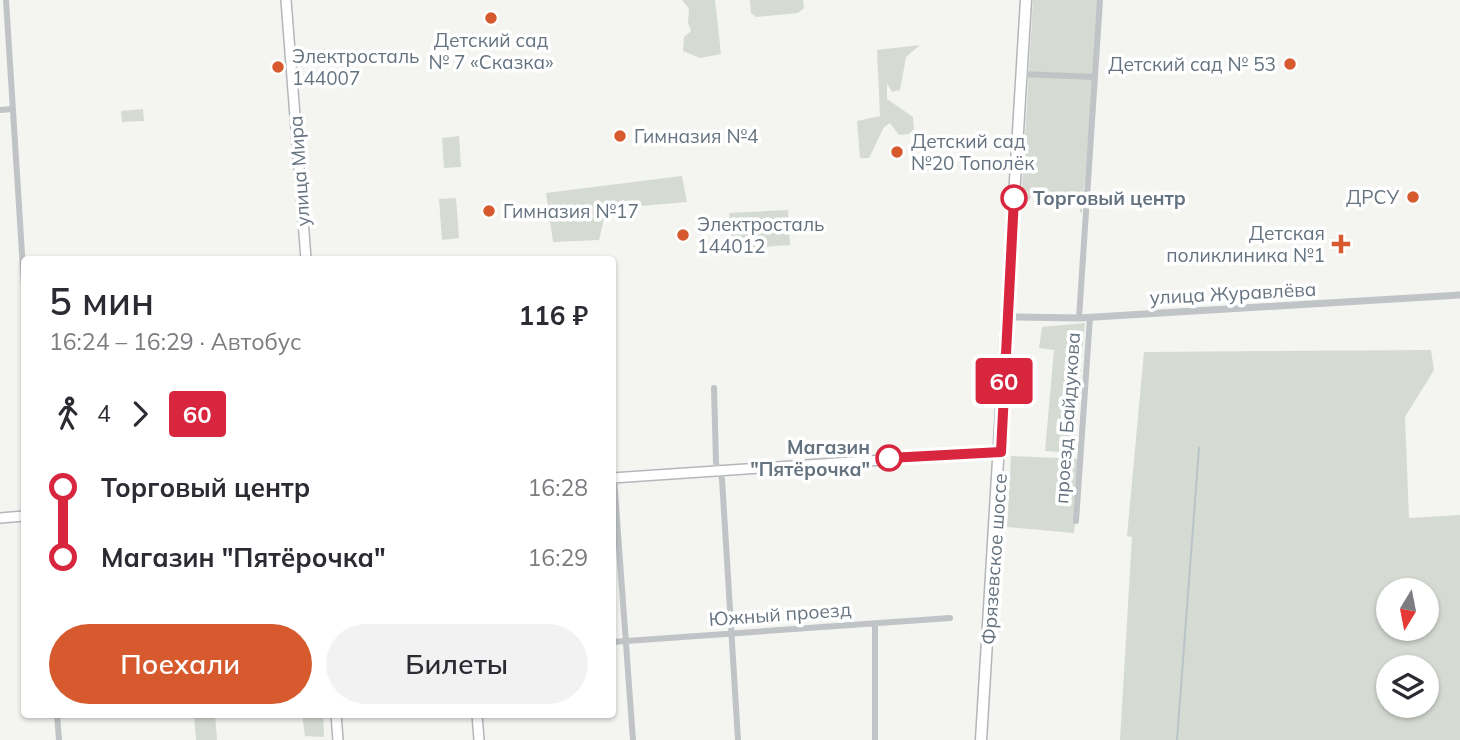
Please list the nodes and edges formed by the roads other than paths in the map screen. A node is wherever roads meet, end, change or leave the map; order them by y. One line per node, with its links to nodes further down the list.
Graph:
1 (6, 0): 7 (street)
2 (286, 0): 10 (main road, улица Мира)
3 (1026, 0): 5 (highway, Фрязевское шоссе)
4 (1100, 0): 6 (street)
5 (1021, 74): 6 (street); 12 (highway, Фрязевское шоссе)
6 (1095, 77): 14 (street)
7 (13, 109): 8 (street); 9 (street)
8 (0, 110)
9 (22, 256)
10 (306, 256)
11 (1460, 295): 13 (street, улица Журавлёва)
12 (1007, 317): 14 (street, улица Журавлёва); 16 (highway, Фрязевское шоссе)
13 (1090, 317): 14 (street, улица Журавлёва); 22 (street, проезд Байдукова)
14 (1079, 318)
15 (714, 388): 17 (street)
16 (1001, 452): 17 (main road); 37 (highway, Фрязевское шоссе)
17 (718, 469): 18 (main road); 25 (street)
18 (616, 478)
19 (21, 516): 21 (main road)
20 (616, 516): 26 (street)
21 (0, 518)
22 (1076, 522)
23 (950, 618): 24 (street, Южный проезд)
24 (875, 622): 25 (street, Южный проезд); 36 (street)
25 (733, 633): 26 (street, Южный проезд); 35 (street)
26 (626, 641): 27 (street, Южный проезд); 34 (street)
27 (616, 642)
28 (57, 718): 31 (street)
29 (336, 718): 32 (main road)
30 (477, 718): 33 (main road)
31 (60, 740)
32 (338, 740)
33 (479, 740)
34 (633, 740)
35 (738, 740)
36 (875, 740)
37 (981, 740)

